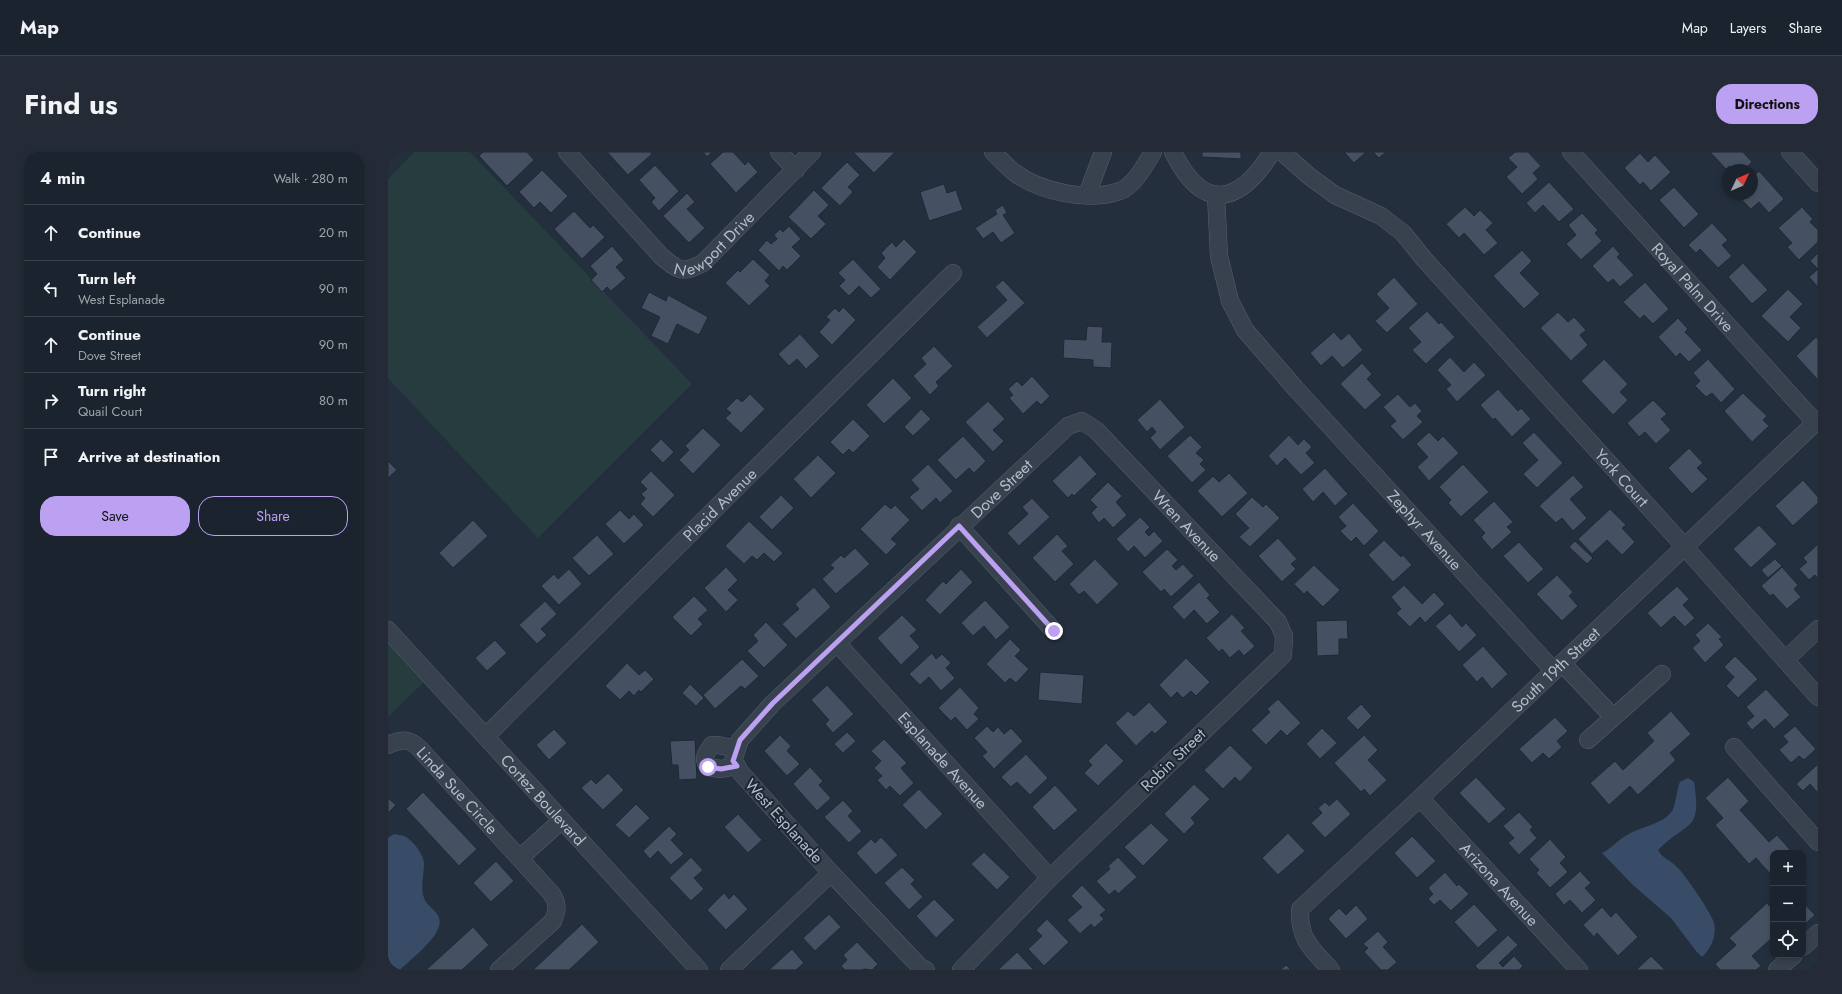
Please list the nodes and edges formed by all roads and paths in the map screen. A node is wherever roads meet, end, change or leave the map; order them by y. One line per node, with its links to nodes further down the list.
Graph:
1 (567, 152): 12 (street, Newport Drive)
2 (779, 152): 12 (street)
3 (812, 152): 12 (street, Newport Drive)
4 (993, 152): 14 (street)
5 (1103, 152): 14 (street)
6 (1153, 152): 14 (street)
7 (1173, 152): 15 (street)
8 (1272, 152): 15 (street)
9 (1282, 152): 20 (street, York Court)
10 (1571, 152): 18 (street, Royal Palm Drive)
11 (1790, 152): 13 (street)
12 (796, 170)
13 (1818, 183)
14 (1087, 195)
15 (1216, 195): 27 (street, Zephyr Avenue)
16 (953, 273): 31 (street, Placid Avenue)
17 (1082, 421): 19 (street, Dove Street); 24 (street, Wren Avenue)
18 (1817, 421): 20 (street, South 19th Street)
19 (959, 526): 23 (street); 25 (street, Dove Street)
20 (1684, 546): 26 (street, York Court); 27 (street, South 19th Street)
21 (1818, 629): 26 (street)
22 (388, 630): 31 (street, Cortez Boulevard)
23 (1054, 631)
24 (1284, 636): 42 (street, Robin Street)
25 (836, 643): 35 (street); 42 (street, Esplanade Avenue)
26 (1785, 660): 29 (street, York Court)
27 (1558, 667): 30 (street, Zephyr Avenue); 37 (street, South 19th Street)
28 (1662, 674): 30 (street)
29 (1818, 697)
30 (1613, 717): 32 (street)
31 (486, 736): 38 (street, Cortez Boulevard)
32 (1588, 740)
33 (388, 745): 40 (street, Linda Sue Circle)
34 (1734, 747): 39 (street)
35 (737, 749): 36 (street, West Esplanade); 36 (street)
36 (737, 766): 41 (street, West Esplanade)
37 (1420, 798): 51 (street, South 19th Street); 52 (street, Arizona Avenue)
38 (562, 820): 40 (street); 47 (street, Cortez Boulevard)
39 (1818, 842)
40 (520, 858): 46 (street, Linda Sue Circle)
41 (831, 873): 48 (street); 49 (street, West Esplanade)
42 (1050, 878): 50 (street, Robin Street)
43 (1818, 933): 44 (street)
44 (1806, 944)
45 (1791, 958): 53 (street)
46 (499, 970)
47 (699, 970)
48 (729, 970)
49 (926, 970)
50 (961, 970)
51 (1332, 970)
52 (1578, 970)
53 (1777, 970)

